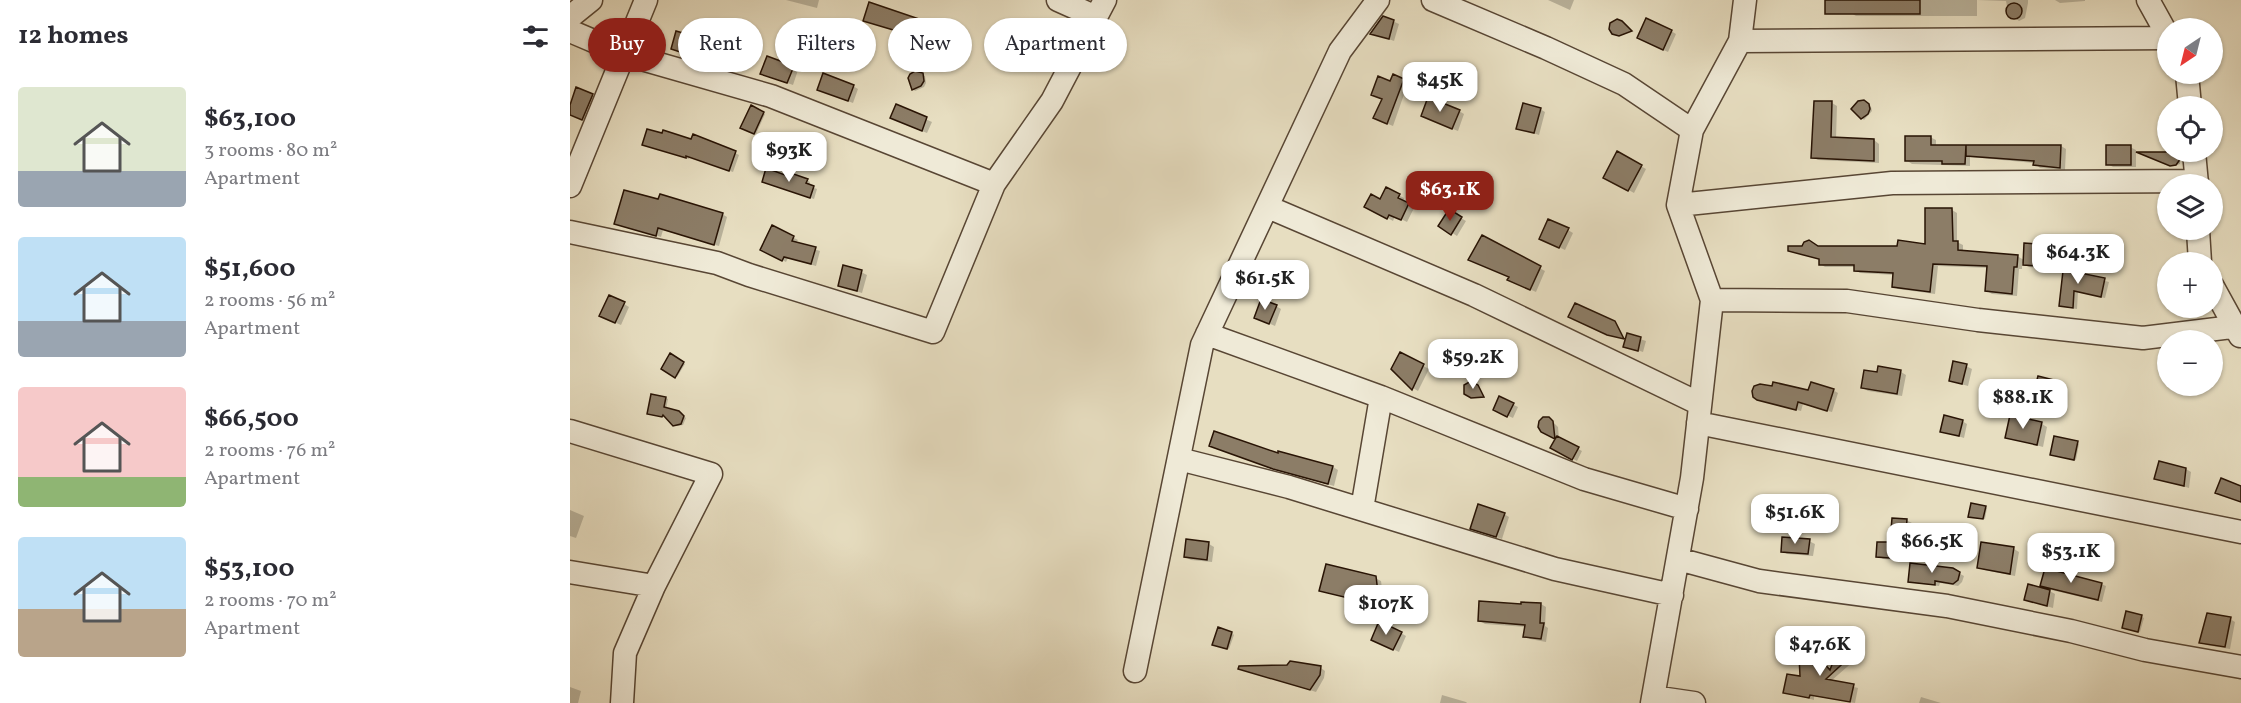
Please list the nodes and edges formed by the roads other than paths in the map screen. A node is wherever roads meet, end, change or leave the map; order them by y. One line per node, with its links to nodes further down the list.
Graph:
1 (591, 0): 9 (street)
2 (646, 0): 10 (street)
3 (1058, 0): 8 (street)
4 (1378, 0): 23 (street)
5 (1434, 0): 18 (street)
6 (1745, 0): 15 (street)
7 (2148, 0): 11 (street)
8 (1101, 8): 20 (street)
9 (570, 17)
10 (639, 18)
11 (2158, 18)
12 (570, 31): 14 (street)
13 (2157, 37): 15 (street)
14 (588, 39)
15 (1740, 41): 18 (street)
16 (666, 66): 20 (street)
17 (617, 72): 21 (street)
18 (1692, 130): 22 (street)
19 (2157, 183): 22 (street)
20 (994, 184): 24 (street)
21 (570, 186)
22 (1678, 205): 25 (street)
23 (1268, 207): 28 (street); 30 (street)
24 (570, 232)
25 (1712, 300): 27 (street); 30 (street)
26 (2223, 303): 27 (street)
27 (2239, 330)
28 (1207, 334): 29 (street); 32 (street)
29 (1381, 397): 33 (street); 34 (street)
30 (1699, 414): 34 (street); 35 (street)
31 (570, 431): 38 (street)
32 (1179, 459): 33 (street); 41 (street)
33 (1362, 509): 39 (street)
34 (1687, 509): 36 (street)
35 (2241, 532)
36 (1678, 559): 39 (street); 40 (street)
37 (570, 572): 38 (street)
38 (654, 586): 43 (street)
39 (1672, 595): 42 (street)
40 (2241, 667)
41 (1135, 671)
42 (1653, 700): 44 (street)
43 (622, 703)
44 (1694, 703)

